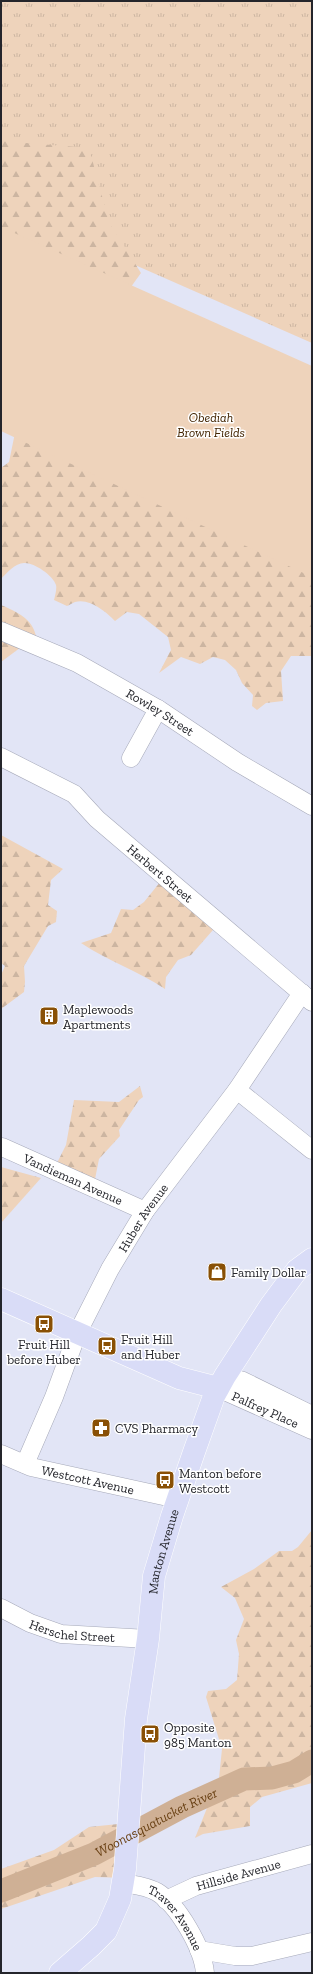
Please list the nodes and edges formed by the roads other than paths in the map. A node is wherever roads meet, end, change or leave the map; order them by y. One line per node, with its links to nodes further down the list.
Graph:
1 (1, 631): 2 (street, Rowley Street)
2 (158, 709): 4 (street); 5 (street, Rowley Street)
3 (1, 757): 6 (street, Herbert Street)
4 (131, 758)
5 (312, 806)
6 (307, 998): 7 (street, Huber Avenue)
7 (237, 1090): 9 (street); 10 (street, Huber Avenue)
8 (2, 1147): 10 (street, Vandieman Avenue)
9 (312, 1150)
10 (145, 1211): 14 (street, Huber Avenue)
11 (312, 1249): 12 (main road, Manton Avenue)
12 (304, 1265): 15 (main road, Manton Avenue)
13 (1, 1298): 14 (main road)
14 (77, 1334): 15 (main road); 19 (street, Huber Avenue)
15 (221, 1382): 16 (street, Palfrey Place); 17 (street, Palfrey Place); 20 (main road, Manton Avenue)
16 (312, 1415)
17 (312, 1430)
18 (1, 1454): 19 (street, Westcott Avenue)
19 (26, 1464): 20 (street, Westcott Avenue)
20 (177, 1499): 22 (main road, Manton Avenue)
21 (1, 1608): 22 (street, Herschel Street)
22 (148, 1639): 24 (main road, Manton Avenue)
23 (312, 1854): 25 (street, Hillside Avenue)
24 (125, 1876): 25 (street, Traver Avenue); 28 (main road, Manton Avenue)
25 (166, 1900): 27 (street, Traver Avenue)
26 (312, 1942): 27 (street)
27 (199, 1950): 29 (street, Traver Avenue)
28 (60, 1973)
29 (206, 1973)

